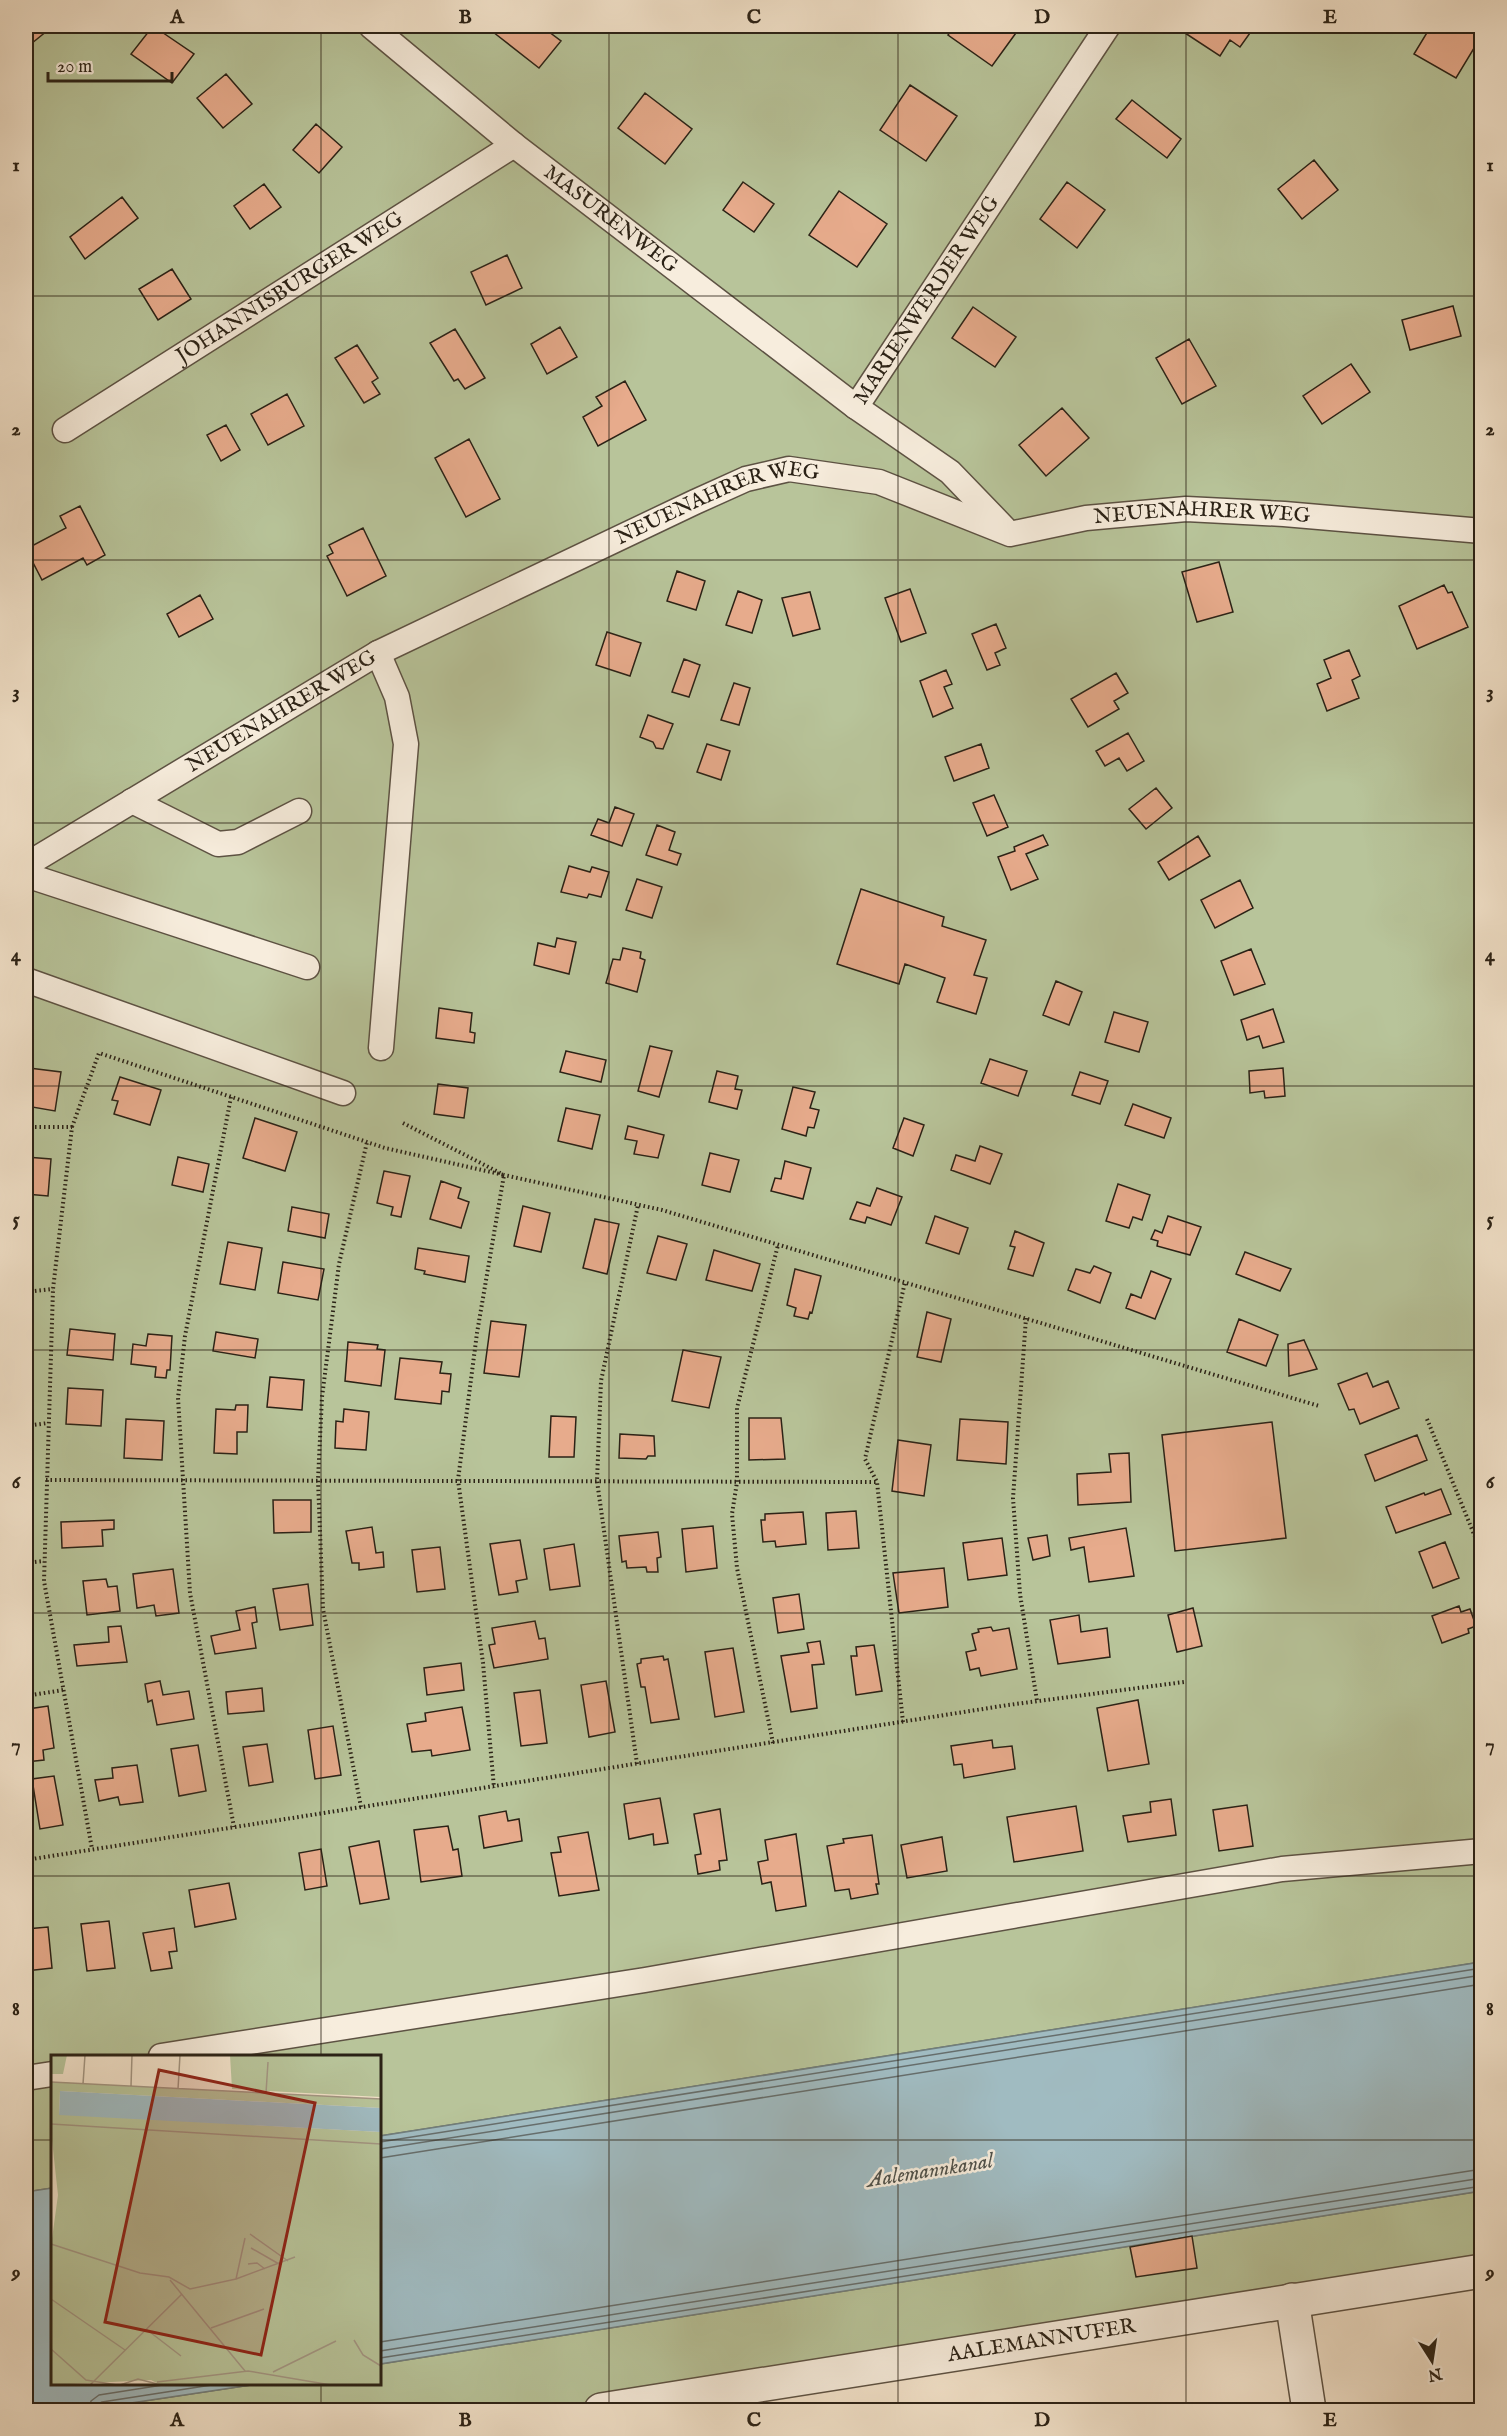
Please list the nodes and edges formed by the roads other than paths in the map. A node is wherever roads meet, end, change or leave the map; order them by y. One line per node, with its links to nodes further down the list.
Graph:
1 (371, 26): 3 (lane, MASURENWEG)
2 (1108, 26): 4 (lane, MARIENWERDER WEG)
3 (513, 145): 4 (lane, MASURENWEG); 5 (lane, JOHANNISBURGER WEG)
4 (856, 407): 7 (lane, MARIENWERDER WEG)
5 (65, 430)
6 (1482, 531): 7 (lane, NEUENAHRER WEG)
7 (1010, 534): 8 (lane, NEUENAHRER WEG)
8 (378, 653): 9 (lane, NEUENAHRER WEG); 15 (lane)
9 (132, 801): 10 (lane); 11 (lane, NEUENAHRER WEG)
10 (299, 811)
11 (26, 865)
12 (26, 875): 13 (lane)
13 (307, 967)
14 (26, 980): 16 (lane)
15 (381, 1048)
16 (343, 1093)
17 (1482, 1851): 18 (lane)
18 (167, 2055)
19 (51, 2074): 20 (lane)
20 (26, 2078)
21 (1482, 2271): 22 (street, AALEMANNUFER)
22 (1292, 2301): 23 (street, AALEMANNUFER); 24 (street)
23 (601, 2410)
24 (1309, 2410)

